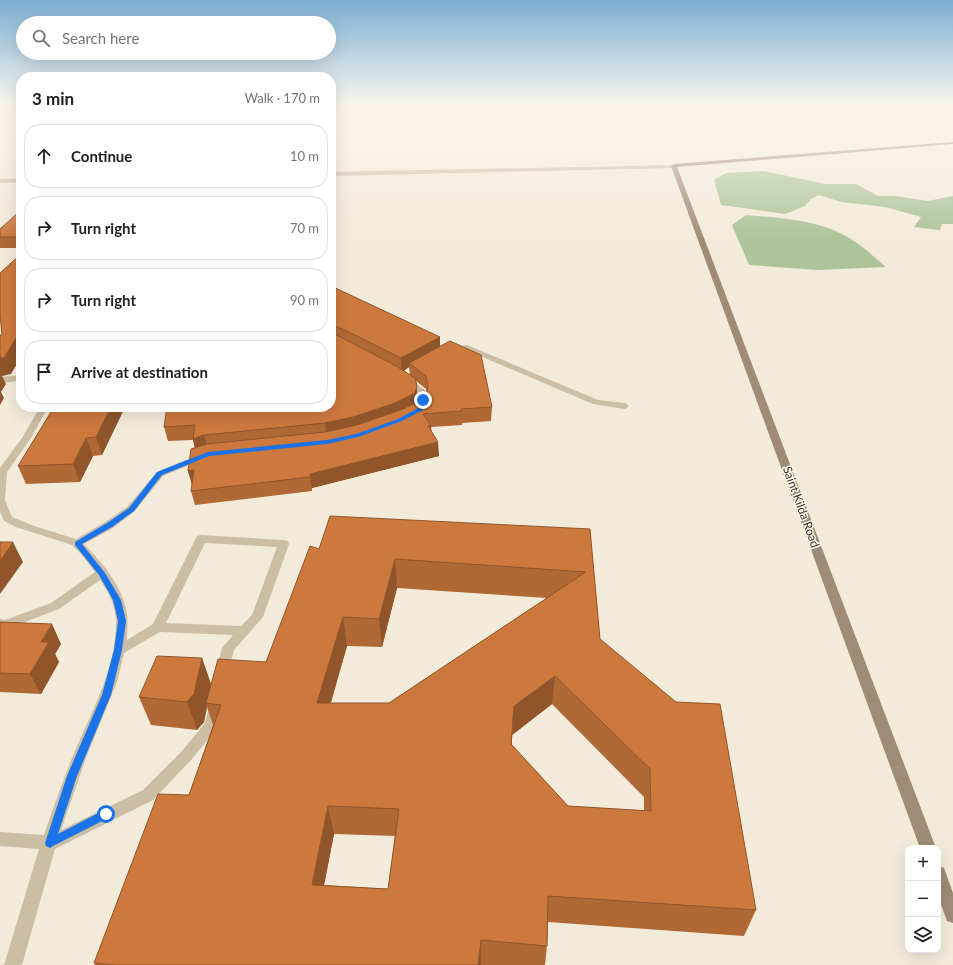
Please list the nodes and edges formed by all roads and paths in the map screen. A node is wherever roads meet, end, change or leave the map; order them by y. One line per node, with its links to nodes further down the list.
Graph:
1 (868, 150): 2 (street)
2 (674, 166): 3 (street); 23 (street, Saint Kilda Road)
3 (336, 174)
4 (0, 180): 5 (street)
5 (16, 180)
6 (443, 354): 10 (street)
7 (405, 374): 12 (street)
8 (16, 378): 9 (street)
9 (0, 380)
10 (624, 406)
11 (41, 412): 14 (street)
12 (407, 416)
13 (208, 454): 15 (street)
14 (1, 472): 15 (street)
15 (77, 544): 16 (street)
16 (102, 573): 17 (street); 20 (street)
17 (0, 624)
18 (158, 627): 19 (street); 19 (street); 20 (street)
19 (244, 631): 22 (street)
20 (118, 650): 22 (street)
21 (0, 839): 22 (street)
22 (50, 843): 26 (street)
23 (927, 845)
24 (941, 881): 25 (street)
25 (953, 915)
26 (13, 965)

